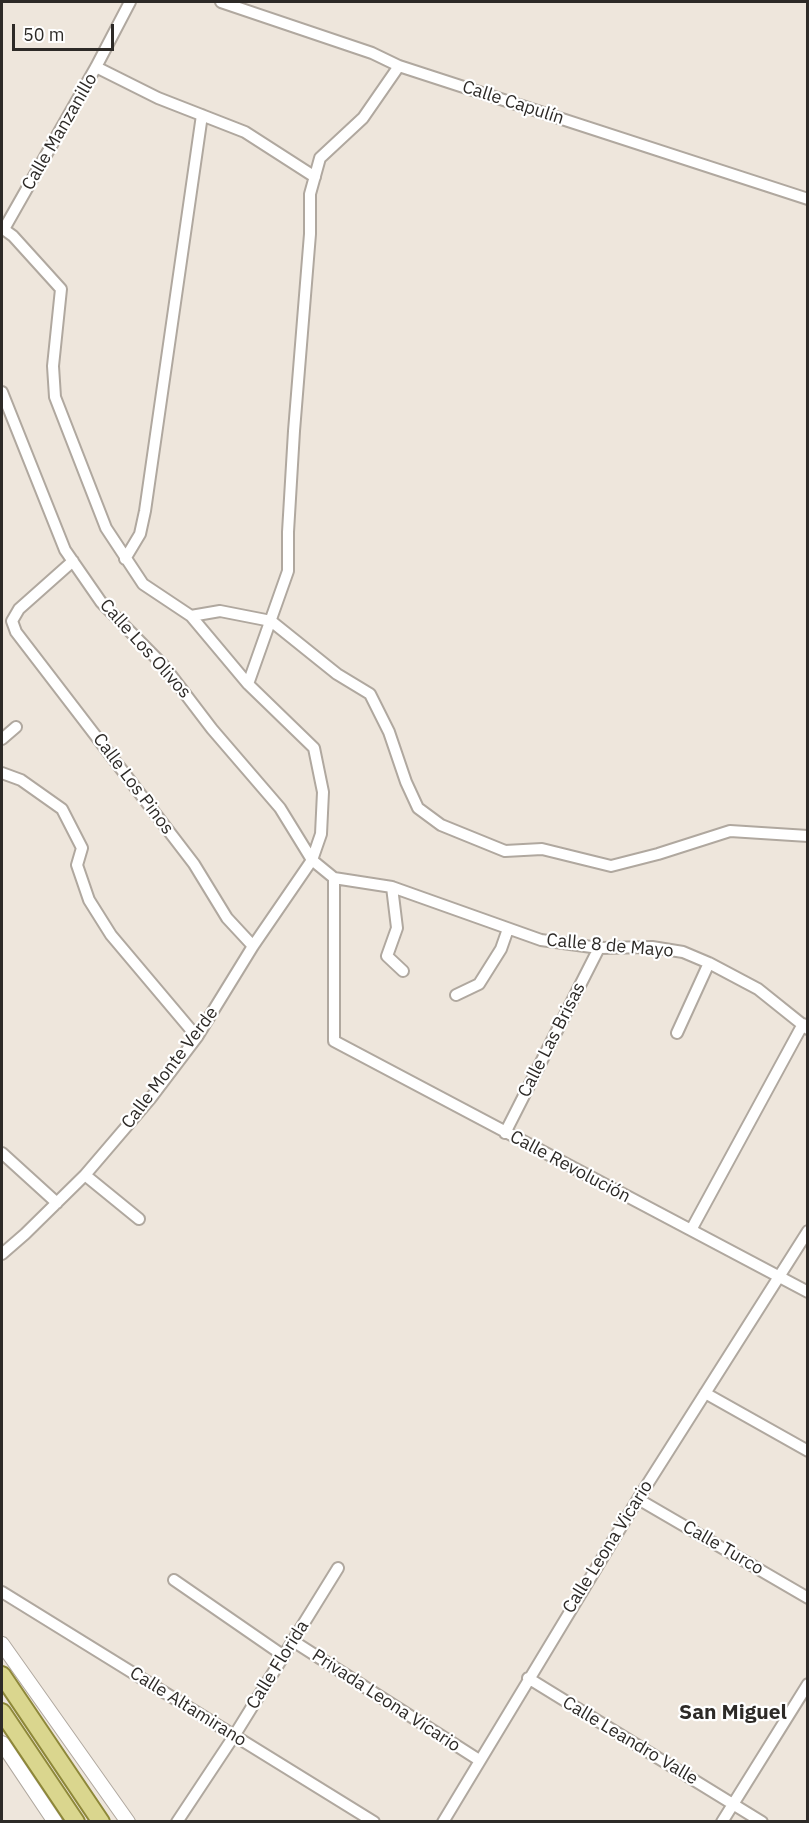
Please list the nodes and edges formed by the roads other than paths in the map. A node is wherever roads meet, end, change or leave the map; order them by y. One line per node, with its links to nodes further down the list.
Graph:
1 (130, 2): 4 (street, Calle Manzanillo)
2 (221, 2): 3 (street, Calle Capulín)
3 (399, 66): 6 (street); 7 (street, Calle Capulín)
4 (96, 67): 5 (street); 8 (street, Calle Manzanillo)
5 (202, 116): 6 (street); 10 (street)
6 (315, 177): 13 (street)
7 (807, 199)
8 (3, 229): 10 (street, Calle Monte Verde)
9 (2, 392): 11 (street, Calle Los Olivos)
10 (125, 559): 12 (street, Calle Monte Verde)
11 (73, 561): 19 (street, Calle Los Olivos); 23 (street, Calle Los Pinos)
12 (191, 616): 13 (street); 14 (street, Calle Monte Verde)
13 (271, 621): 14 (street); 18 (street)
14 (248, 684): 19 (street, Calle Monte Verde)
15 (16, 728): 16 (street)
16 (2, 739)
17 (2, 773): 30 (street)
18 (807, 836)
19 (312, 860): 20 (street, Calle Los Olivos); 23 (street, Calle Monte Verde)
20 (334, 878): 21 (street, Calle 8 de Mayo); 31 (street, Calle Revolución)
21 (392, 887): 22 (street, Calle 8 de Mayo); 26 (street)
22 (508, 929): 24 (street, Calle 8 de Mayo); 27 (street)
23 (253, 946): 30 (street, Calle Monte Verde)
24 (599, 948): 25 (street, Calle 8 de Mayo); 31 (street, Calle Las Brisas)
25 (709, 963): 28 (street, Calle 8 de Mayo); 29 (street)
26 (403, 971)
27 (456, 995)
28 (805, 1026): 36 (street, Calle 8 de Mayo)
29 (677, 1033)
30 (197, 1037): 33 (street, Calle Monte Verde)
31 (505, 1133): 36 (street, Calle Revolución)
32 (2, 1153): 34 (street)
33 (85, 1175): 34 (street, Calle Monte Verde); 35 (street)
34 (57, 1203): 38 (street, Calle Monte Verde)
35 (139, 1219)
36 (692, 1230): 39 (street, Calle Revolución)
37 (807, 1231): 39 (street, Calle Leona Vicario)
38 (2, 1254)
39 (778, 1276): 40 (street, Calle Revolución); 41 (street, Calle Leona Vicario)
40 (807, 1292)
41 (705, 1393): 42 (street); 43 (street, Calle Leona Vicario)
42 (807, 1451)
43 (638, 1499): 47 (street, Calle Turco); 52 (street, Calle Leona Vicario)
44 (338, 1568): 48 (street, Calle Florida)
45 (174, 1580): 50 (street)
46 (2, 1592): 55 (street, Calle Altamirano)
47 (807, 1598)
48 (293, 1641): 50 (street, Calle Florida); 57 (street, Privada Leona Vicario)
49 (2, 1644): 62 (street)
50 (284, 1656): 55 (street, Calle Florida)
51 (2, 1675): 61 (main road)
52 (528, 1678): 57 (street, Calle Leona Vicario); 58 (street, Calle Leandro Valle)
53 (807, 1684): 58 (street)
54 (2, 1712): 60 (main road)
55 (234, 1736): 63 (street, Calle Florida); 64 (street, Calle Altamirano)
56 (2, 1743): 59 (street)
57 (479, 1760): 65 (street, Calle Leona Vicario)
58 (733, 1803): 66 (street); 67 (street, Calle Leandro Valle)
59 (55, 1821)
60 (76, 1821)
61 (101, 1821)
62 (128, 1821)
63 (177, 1821)
64 (374, 1821)
65 (442, 1821)
66 (722, 1821)
67 (762, 1821)

